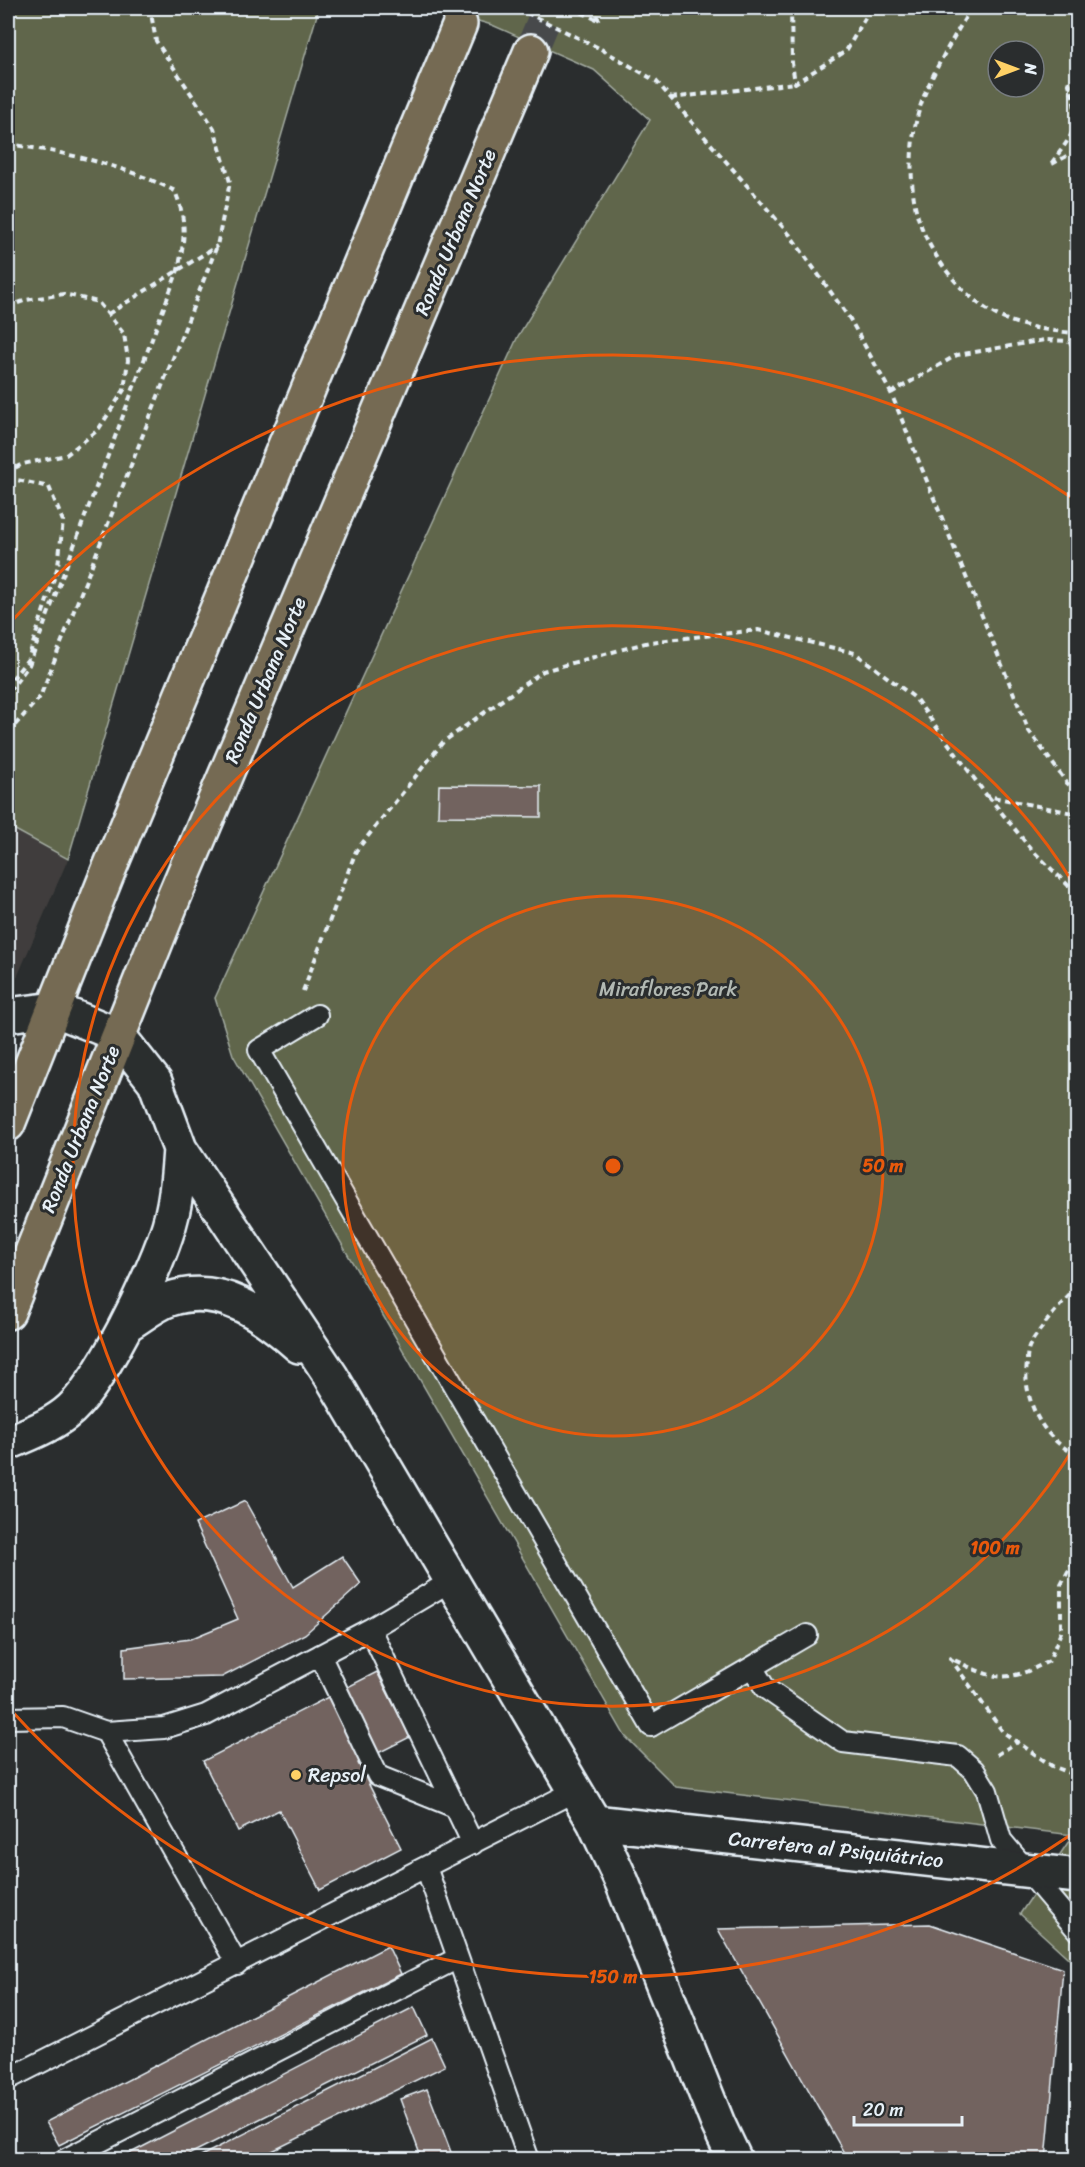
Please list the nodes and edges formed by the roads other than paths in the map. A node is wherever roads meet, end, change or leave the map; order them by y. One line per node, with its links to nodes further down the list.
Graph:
1 (460, 24): 3 (main road)
2 (531, 51): 6 (main road, Ronda Urbana Norte)
3 (54, 1009): 4 (street); 6 (street); 7 (main road)
4 (8, 1015)
5 (317, 1015): 17 (lane)
6 (118, 1035): 8 (street); 9 (main road, Ronda Urbana Norte)
7 (8, 1124)
8 (180, 1149): 10 (street); 11 (street)
9 (8, 1311)
10 (126, 1325): 11 (street); 12 (street)
11 (331, 1376): 13 (street)
12 (8, 1443)
13 (451, 1581): 14 (lane); 20 (street)
14 (370, 1629): 16 (lane); 21 (lane)
15 (807, 1635): 17 (lane)
16 (320, 1655): 19 (lane); 21 (lane)
17 (752, 1667): 25 (lane)
18 (8, 1719): 19 (lane)
19 (106, 1732): 29 (lane)
20 (575, 1791): 22 (street); 23 (lane)
21 (455, 1807): 23 (lane)
22 (594, 1822): 25 (street, Carretera al Psiquiátrico); 33 (street)
23 (473, 1844): 24 (lane)
24 (426, 1868): 28 (lane); 29 (lane)
25 (1025, 1871): 26 (street, Carretera al Psiquiátrico); 27 (lane)
26 (1077, 1876)
27 (1077, 1931)
28 (458, 1958): 31 (lane); 32 (lane)
29 (237, 1964): 30 (lane)
30 (8, 2079)
31 (64, 2160)
32 (529, 2160)
33 (735, 2160)

